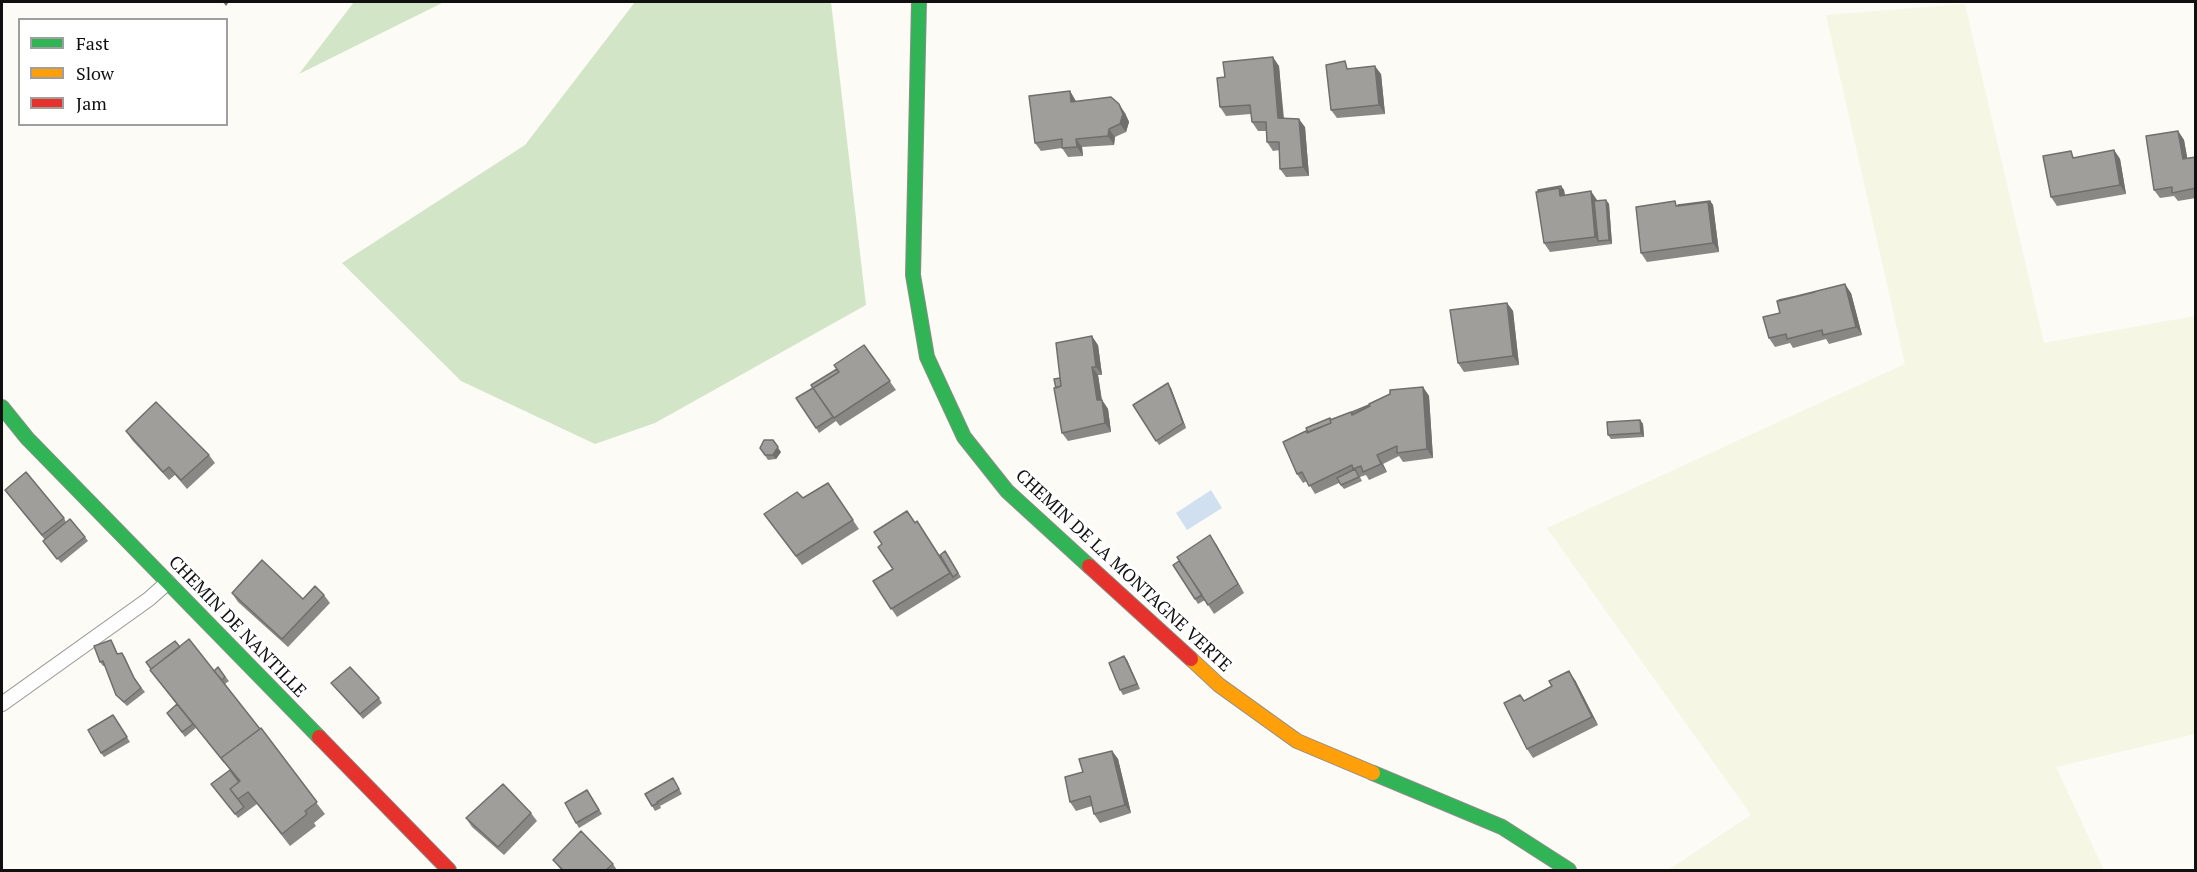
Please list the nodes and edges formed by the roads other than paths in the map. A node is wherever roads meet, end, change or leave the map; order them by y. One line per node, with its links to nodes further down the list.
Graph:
1 (919, 2): 6 (street, CHEMIN DE LA MONTAGNE VERTE)
2 (2, 407): 3 (street, CHEMIN DE NANTILLE)
3 (168, 582): 4 (lane); 5 (street, CHEMIN DE NANTILLE)
4 (2, 704)
5 (449, 870)
6 (1569, 870)

